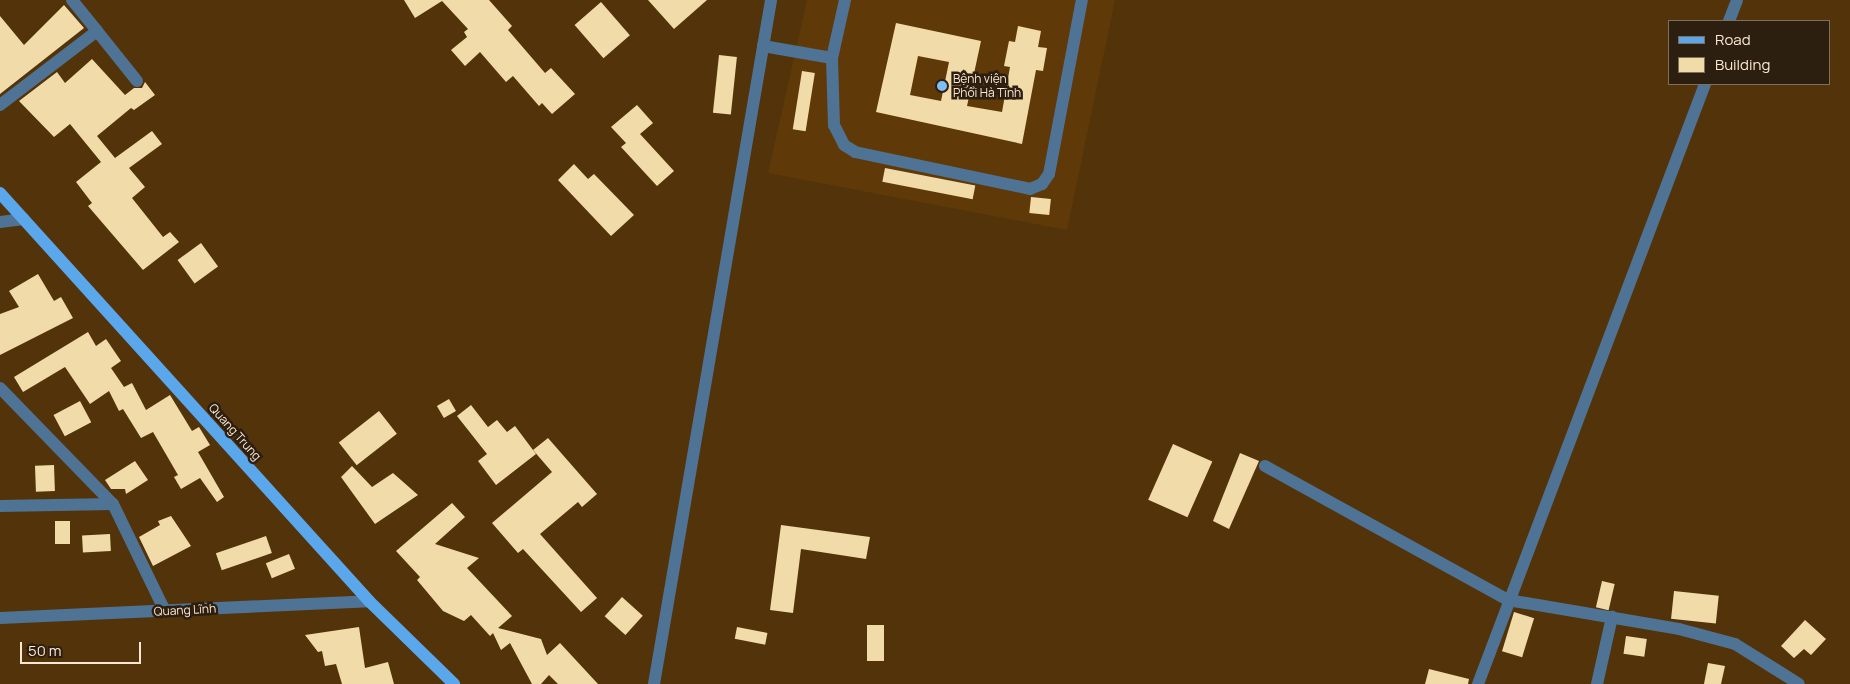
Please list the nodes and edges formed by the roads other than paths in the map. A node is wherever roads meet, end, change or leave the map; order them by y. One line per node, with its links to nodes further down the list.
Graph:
1 (72, 0): 7 (street)
2 (771, 0): 8 (street)
3 (845, 0): 9 (street)
4 (1082, 0): 9 (street)
5 (1737, 0): 6 (street)
6 (1729, 20)
7 (97, 31): 10 (street); 12 (street)
8 (763, 46): 9 (street); 26 (street)
9 (832, 58)
10 (137, 81)
11 (1705, 85): 20 (street)
12 (0, 105)
13 (0, 193): 14 (main road, Quang Trung)
14 (24, 219): 15 (street); 21 (main road, Quang Trung)
15 (0, 222)
16 (1, 390): 18 (street)
17 (1265, 466): 20 (street)
18 (113, 504): 19 (street); 22 (street)
19 (0, 506)
20 (1508, 600): 23 (street); 27 (street)
21 (369, 601): 22 (street, Quang Lĩnh); 25 (main road, Quang Trung)
22 (165, 611): 24 (street, Quang Lĩnh)
23 (1612, 616): 28 (street); 29 (street)
24 (0, 618)
25 (454, 684)
26 (654, 684)
27 (1478, 684)
28 (1597, 684)
29 (1799, 684)

